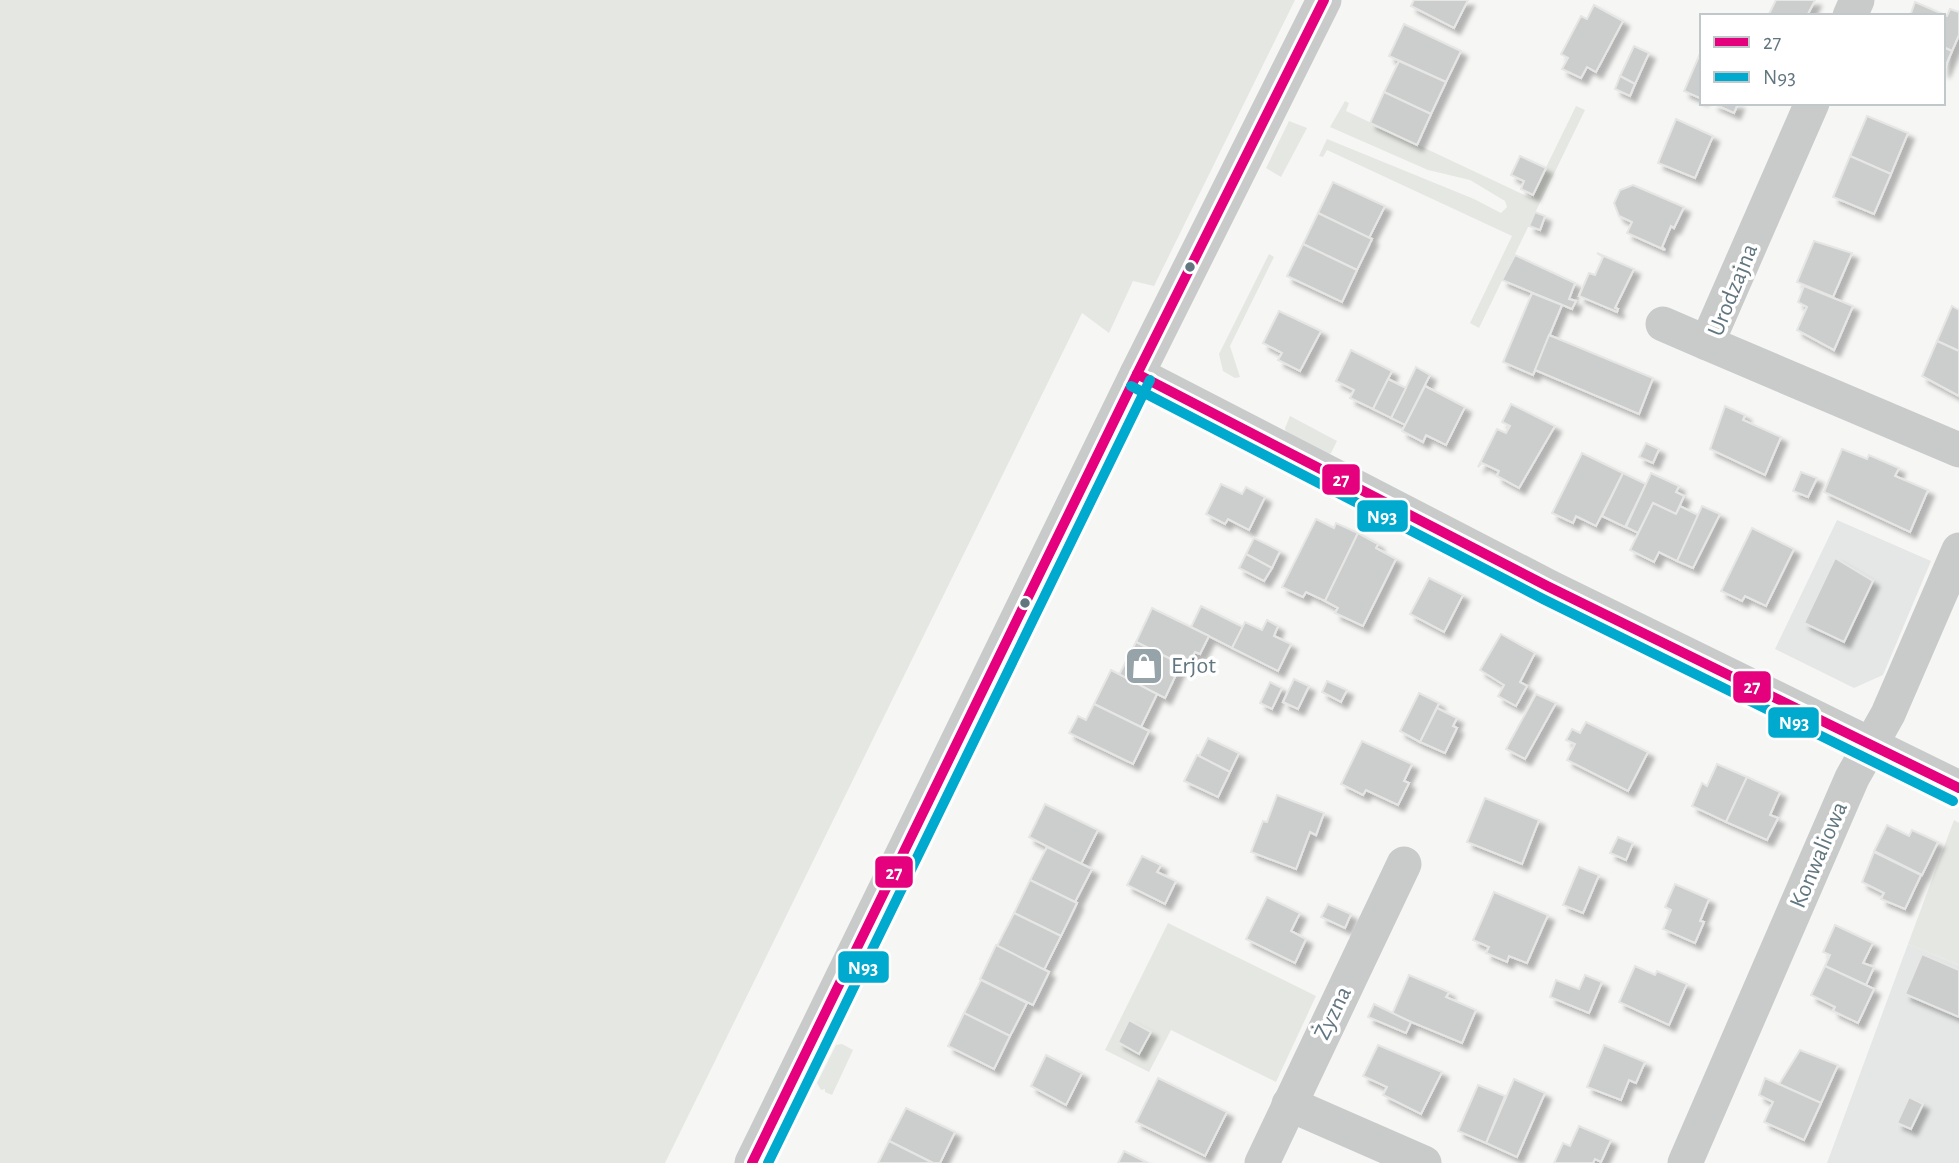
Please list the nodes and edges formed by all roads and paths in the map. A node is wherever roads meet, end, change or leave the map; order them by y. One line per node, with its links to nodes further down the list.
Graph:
1 (1324, 0): 5 (street)
2 (1811, 105): 4 (street, Urodzajna)
3 (1663, 324): 4 (street)
4 (1707, 343): 6 (street, Urodzajna)
5 (1137, 374): 8 (street); 12 (street)
6 (1959, 450)
7 (1959, 550): 8 (street, Konwaliowa)
8 (1869, 747): 9 (street); 15 (street, Konwaliowa)
9 (1959, 788)
10 (1404, 864): 11 (street, Żyzna)
11 (1289, 1104): 13 (street, Żyzna); 14 (street)
12 (752, 1163)
13 (1262, 1163)
14 (1424, 1163)
15 (1685, 1163)

